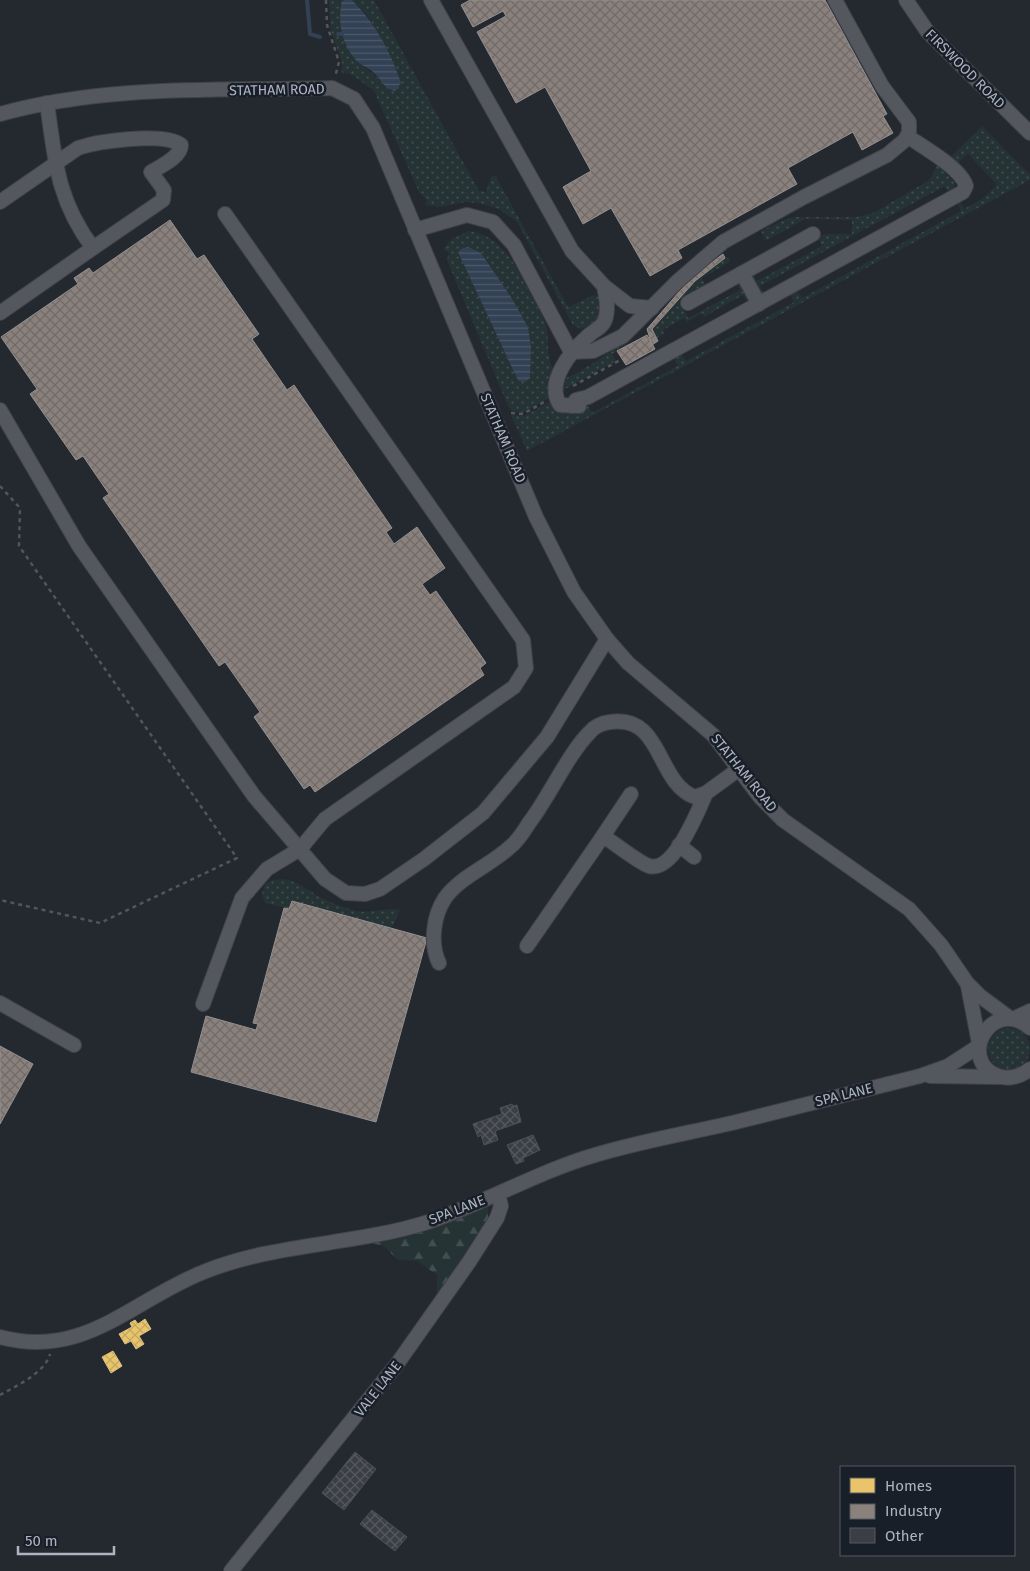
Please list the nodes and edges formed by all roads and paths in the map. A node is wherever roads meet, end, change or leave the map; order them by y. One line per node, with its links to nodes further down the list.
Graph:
1 (326, 0): 5 (path)
2 (431, 0): 17 (street)
3 (835, 0): 9 (street)
4 (906, 0): 8 (street, FIRSWOOD ROAD)
5 (332, 88): 6 (street, STATHAM ROAD); 13 (street, STATHAM ROAD)
6 (47, 103): 7 (street, STATHAM ROAD); 10 (street)
7 (0, 114)
8 (1030, 133)
9 (907, 136): 19 (street); 20 (street)
10 (56, 164): 11 (street); 15 (street); 15 (street)
11 (0, 202)
12 (225, 214): 31 (street)
13 (415, 230): 22 (street); 25 (street, STATHAM ROAD)
14 (813, 234): 16 (street)
15 (93, 248): 21 (street)
16 (742, 273): 18 (street); 19 (street)
17 (604, 286): 20 (street); 22 (street)
18 (688, 303)
19 (759, 304): 22 (street)
20 (652, 308): 22 (street)
21 (0, 313)
22 (571, 352)
23 (0, 410): 31 (street)
24 (0, 486): 33 (path)
25 (606, 639): 26 (street, STATHAM ROAD); 31 (street)
26 (739, 769): 27 (street); 36 (street, STATHAM ROAD)
27 (706, 793): 30 (street); 35 (street)
28 (631, 794): 29 (street)
29 (603, 836): 30 (street); 34 (street)
30 (679, 845): 32 (street)
31 (300, 849): 38 (street)
32 (694, 857)
33 (0, 900)
34 (527, 946)
35 (439, 963)
36 (967, 983): 40 (street, STATHAM ROAD); 42 (street, STATHAM ROAD)
37 (0, 1003): 43 (street)
38 (203, 1004)
39 (1030, 1011): 40 (street)
40 (1012, 1019): 41 (street, STATHAM ROAD); 42 (street)
41 (1030, 1028)
42 (979, 1044): 45 (street, SPA LANE); 46 (street, STATHAM ROAD)
43 (74, 1045)
44 (1030, 1069): 46 (street, SPA LANE)
45 (920, 1076): 46 (street, SPA LANE); 47 (street, SPA LANE)
46 (1002, 1077)
47 (498, 1194): 49 (street, SPA LANE); 51 (street, VALE LANE)
48 (0, 1337): 49 (street, SPA LANE)
49 (50, 1343): 50 (path)
50 (0, 1395)
51 (231, 1571)

